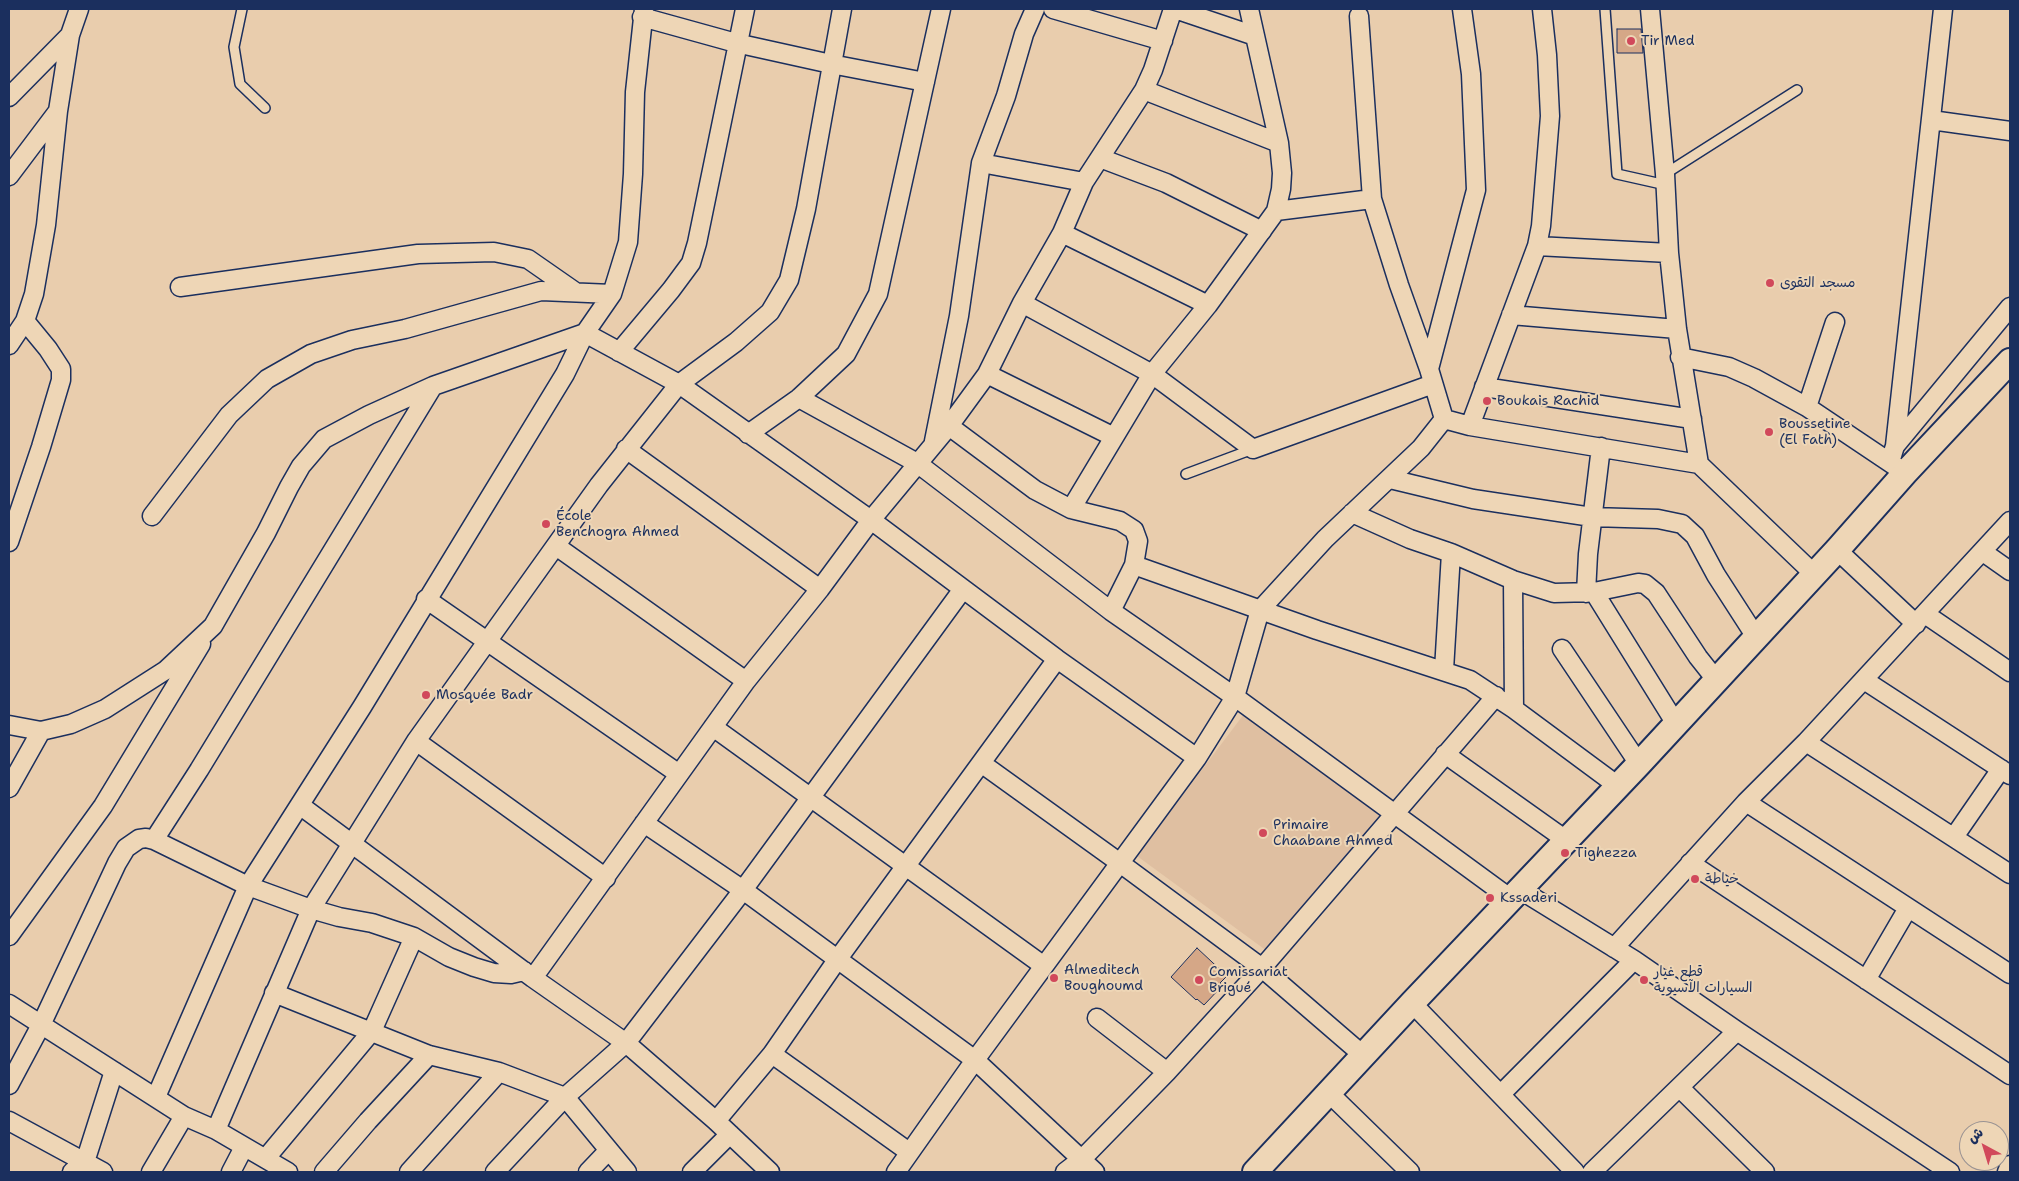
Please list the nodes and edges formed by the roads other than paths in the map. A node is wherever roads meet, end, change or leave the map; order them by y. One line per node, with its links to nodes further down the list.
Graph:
1 (79, 9): 17 (street)
2 (242, 9): 26 (lane)
3 (745, 9): 20 (street)
4 (842, 9): 21 (street)
5 (941, 9): 22 (street)
6 (1035, 9): 32 (street)
7 (1054, 9): 19 (street)
8 (1174, 9): 18 (street); 19 (street)
9 (1249, 9): 18 (street)
10 (1462, 9): 59 (street)
11 (1542, 9): 40 (street)
12 (1605, 9): 34 (lane)
13 (1650, 9): 34 (street)
14 (1943, 9): 28 (street)
15 (643, 13): 20 (street); 44 (street)
16 (1359, 16): 36 (street)
17 (70, 35): 25 (street); 27 (street)
18 (1256, 36): 30 (street)
19 (1163, 42): 23 (street)
20 (736, 43): 21 (street); 54 (street)
21 (831, 64): 22 (street); 60 (street)
22 (925, 82): 63 (street)
23 (1144, 90): 30 (street); 31 (street)
24 (1798, 90): 34 (lane)
25 (9, 97)
26 (265, 108)
27 (58, 111): 33 (street); 49 (street)
28 (1931, 120): 29 (street); 75 (street)
29 (2010, 131)
30 (1279, 143): 37 (street)
31 (1100, 158): 35 (street); 38 (street)
32 (981, 163): 35 (street); 71 (street)
33 (9, 176)
34 (1666, 179): 41 (street)
35 (1084, 182): 39 (street)
36 (1372, 199): 37 (street); 59 (street)
37 (1276, 210): 38 (street)
38 (1262, 231): 46 (street)
39 (1062, 233): 45 (street); 46 (street)
40 (1537, 246): 41 (street); 48 (street)
41 (1669, 254): 51 (street)
42 (180, 287): 43 (street)
43 (574, 292): 44 (street); 82 (street)
44 (612, 294): 52 (street)
45 (1022, 303): 57 (street); 58 (street)
46 (1208, 305): 58 (street)
47 (2010, 307): 75 (street)
48 (1512, 315): 51 (street); 62 (street)
49 (25, 322): 53 (street); 86 (street)
50 (1835, 322): 64 (street)
51 (1677, 329): 55 (street)
52 (585, 332): 54 (street); 61 (street); 98 (street)
53 (9, 345)
54 (619, 352): 60 (street)
55 (1680, 357): 64 (street); 66 (street)
56 (2010, 361): 75 (street)
57 (987, 374): 67 (street); 70 (street)
58 (1152, 374): 70 (street); 74 (street)
59 (1431, 377): 65 (street); 74 (street)
60 (679, 384): 69 (street); 73 (street)
61 (433, 386): 102 (street); 135 (street)
62 (1484, 387): 66 (street); 68 (street)
63 (799, 398): 69 (street); 76 (street)
64 (1807, 408): 75 (street)
65 (1444, 419): 68 (street); 79 (street)
66 (1692, 419): 77 (street)
67 (949, 426): 71 (street); 80 (street)
68 (1470, 426): 72 (street)
69 (748, 434): 84 (street)
70 (1114, 437): 80 (street)
71 (933, 444): 76 (street)
72 (1600, 447): 77 (street); 83 (street)
73 (626, 449): 87 (street); 95 (street)
74 (1253, 449): 78 (lane)
75 (1897, 460): 88 (street)
76 (917, 464): 84 (street); 100 (street)
77 (1699, 464): 93 (street)
78 (1186, 474)
79 (1390, 479): 81 (street); 83 (street)
80 (1072, 509): 91 (street)
81 (1352, 513): 90 (street); 99 (street)
82 (152, 516)
83 (1592, 518): 97 (street); 103 (street)
84 (871, 520): 95 (street); 96 (street)
85 (2010, 521): 89 (street)
86 (9, 542)
87 (556, 546): 104 (street); 109 (street)
88 (1837, 550): 93 (street); 101 (street)
89 (1983, 552): 92 (street); 101 (street)
90 (1450, 554): 94 (street); 107 (street)
91 (1134, 565): 99 (street); 100 (street)
92 (2010, 571)
93 (1814, 574): 103 (street)
94 (1513, 580): 97 (street); 114 (street)
95 (820, 589): 109 (street)
96 (963, 589): 106 (street); 129 (street)
97 (1590, 592): 110 (street); 115 (street)
98 (426, 599): 104 (street); 131 (street)
99 (1260, 610): 107 (street); 113 (street)
100 (1111, 611): 113 (street)
101 (1920, 619): 108 (street); 111 (street)
102 (213, 626): 118 (street); 148 (street)
103 (1756, 637): 110 (street)
104 (487, 642): 119 (street); 126 (street)
105 (1562, 650): 124 (street)
106 (1058, 659): 122 (street); 123 (street)
107 (1444, 670): 112 (street)
108 (2010, 672)
109 (746, 680): 117 (street)
110 (1717, 680): 115 (street)
111 (1864, 680): 120 (street); 125 (street)
112 (1496, 696): 114 (street); 121 (street)
113 (1236, 697): 122 (street); 132 (street)
114 (1514, 709): 127 (street)
115 (1676, 724): 124 (street)
116 (9, 725): 118 (street)
117 (713, 727): 126 (street); 129 (street)
118 (42, 731): 128 (street)
119 (416, 741): 137 (street); 142 (street)
120 (1806, 742): 130 (street); 134 (street)
121 (1445, 754): 132 (street); 136 (street)
122 (1197, 758): 138 (street)
123 (982, 763): 138 (street); 140 (street)
124 (1639, 764): 127 (street)
125 (2005, 772): 134 (street)
126 (679, 774): 133 (street)
127 (1618, 786): 136 (street)
128 (9, 788)
129 (811, 797): 140 (street); 144 (street)
130 (1746, 802): 139 (street); 146 (street)
131 (301, 806): 137 (street); 143 (street)
132 (1396, 814): 145 (street); 154 (street)
133 (644, 823): 142 (street); 144 (street)
134 (1954, 837): 141 (street)
135 (154, 840): 143 (street); 162 (street)
136 (1566, 840): 145 (street)
137 (352, 842): 147 (street); 155 (street)
138 (1120, 863): 153 (street); 154 (street)
139 (1690, 863): 150 (street); 157 (street)
140 (908, 866): 151 (street); 153 (street)
141 (2010, 874)
142 (606, 878): 155 (street)
143 (248, 886): 147 (street); 178 (street)
144 (743, 890): 151 (street); 165 (street)
145 (1515, 894): 150 (street); 159 (street)
146 (1908, 908): 156 (street); 157 (street)
147 (311, 910): 149 (street); 158 (street)
148 (9, 936)
149 (414, 937): 155 (street); 163 (street)
150 (1614, 948): 152 (street)
151 (837, 960): 166 (street); 169 (street)
152 (1634, 960): 164 (street); 177 (street)
153 (1044, 966): 169 (street)
154 (1262, 968): 168 (street); 172 (street)
155 (528, 974): 165 (street)
156 (2010, 974)
157 (1866, 980): 173 (street)
158 (274, 993): 163 (street); 183 (street)
159 (1412, 1003): 168 (street); 177 (street)
160 (9, 1004): 162 (street)
161 (1097, 1018): 172 (street)
162 (41, 1025): 170 (street); 174 (street)
163 (372, 1031): 167 (street); 188 (street)
164 (1737, 1031): 175 (street); 211 (street)
165 (626, 1043): 179 (street); 182 (street)
166 (772, 1054): 182 (street); 187 (street)
167 (430, 1055): 171 (street); 196 (street)
168 (1364, 1056): 176 (street)
169 (975, 1060): 187 (street); 189 (street)
170 (114, 1071): 178 (street); 191 (street)
171 (500, 1072): 179 (street); 197 (street)
172 (1167, 1072): 189 (street)
173 (2010, 1075)
174 (9, 1084)
175 (1680, 1088): 209 (street); 210 (street)
176 (1329, 1093): 206 (street); 207 (street)
177 (1501, 1094): 208 (street)
178 (156, 1097): 180 (street)
179 (565, 1097): 186 (street); 198 (street)
180 (184, 1116): 183 (street); 193 (street)
181 (9, 1121): 191 (street)
182 (716, 1121): 184 (street)
183 (216, 1130): 185 (street)
184 (730, 1134): 201 (street); 202 (street)
185 (244, 1147): 188 (street); 194 (street)
186 (610, 1150): 199 (street); 200 (street)
187 (909, 1152): 203 (street)
188 (266, 1158): 195 (street)
189 (1082, 1159): 204 (street); 205 (street)
190 (2010, 1164): 212 (street)
191 (79, 1167): 192 (street)
192 (103, 1172)
193 (152, 1172)
194 (231, 1172)
195 (288, 1172)
196 (324, 1172)
197 (409, 1172)
198 (495, 1172)
199 (588, 1172)
200 (627, 1172)
201 (692, 1172)
202 (770, 1172)
203 (896, 1172)
204 (1065, 1172)
205 (1095, 1172)
206 (1255, 1172)
207 (1410, 1172)
208 (1575, 1172)
209 (1592, 1172)
210 (1764, 1172)
211 (1950, 1172)
212 (2007, 1172)

